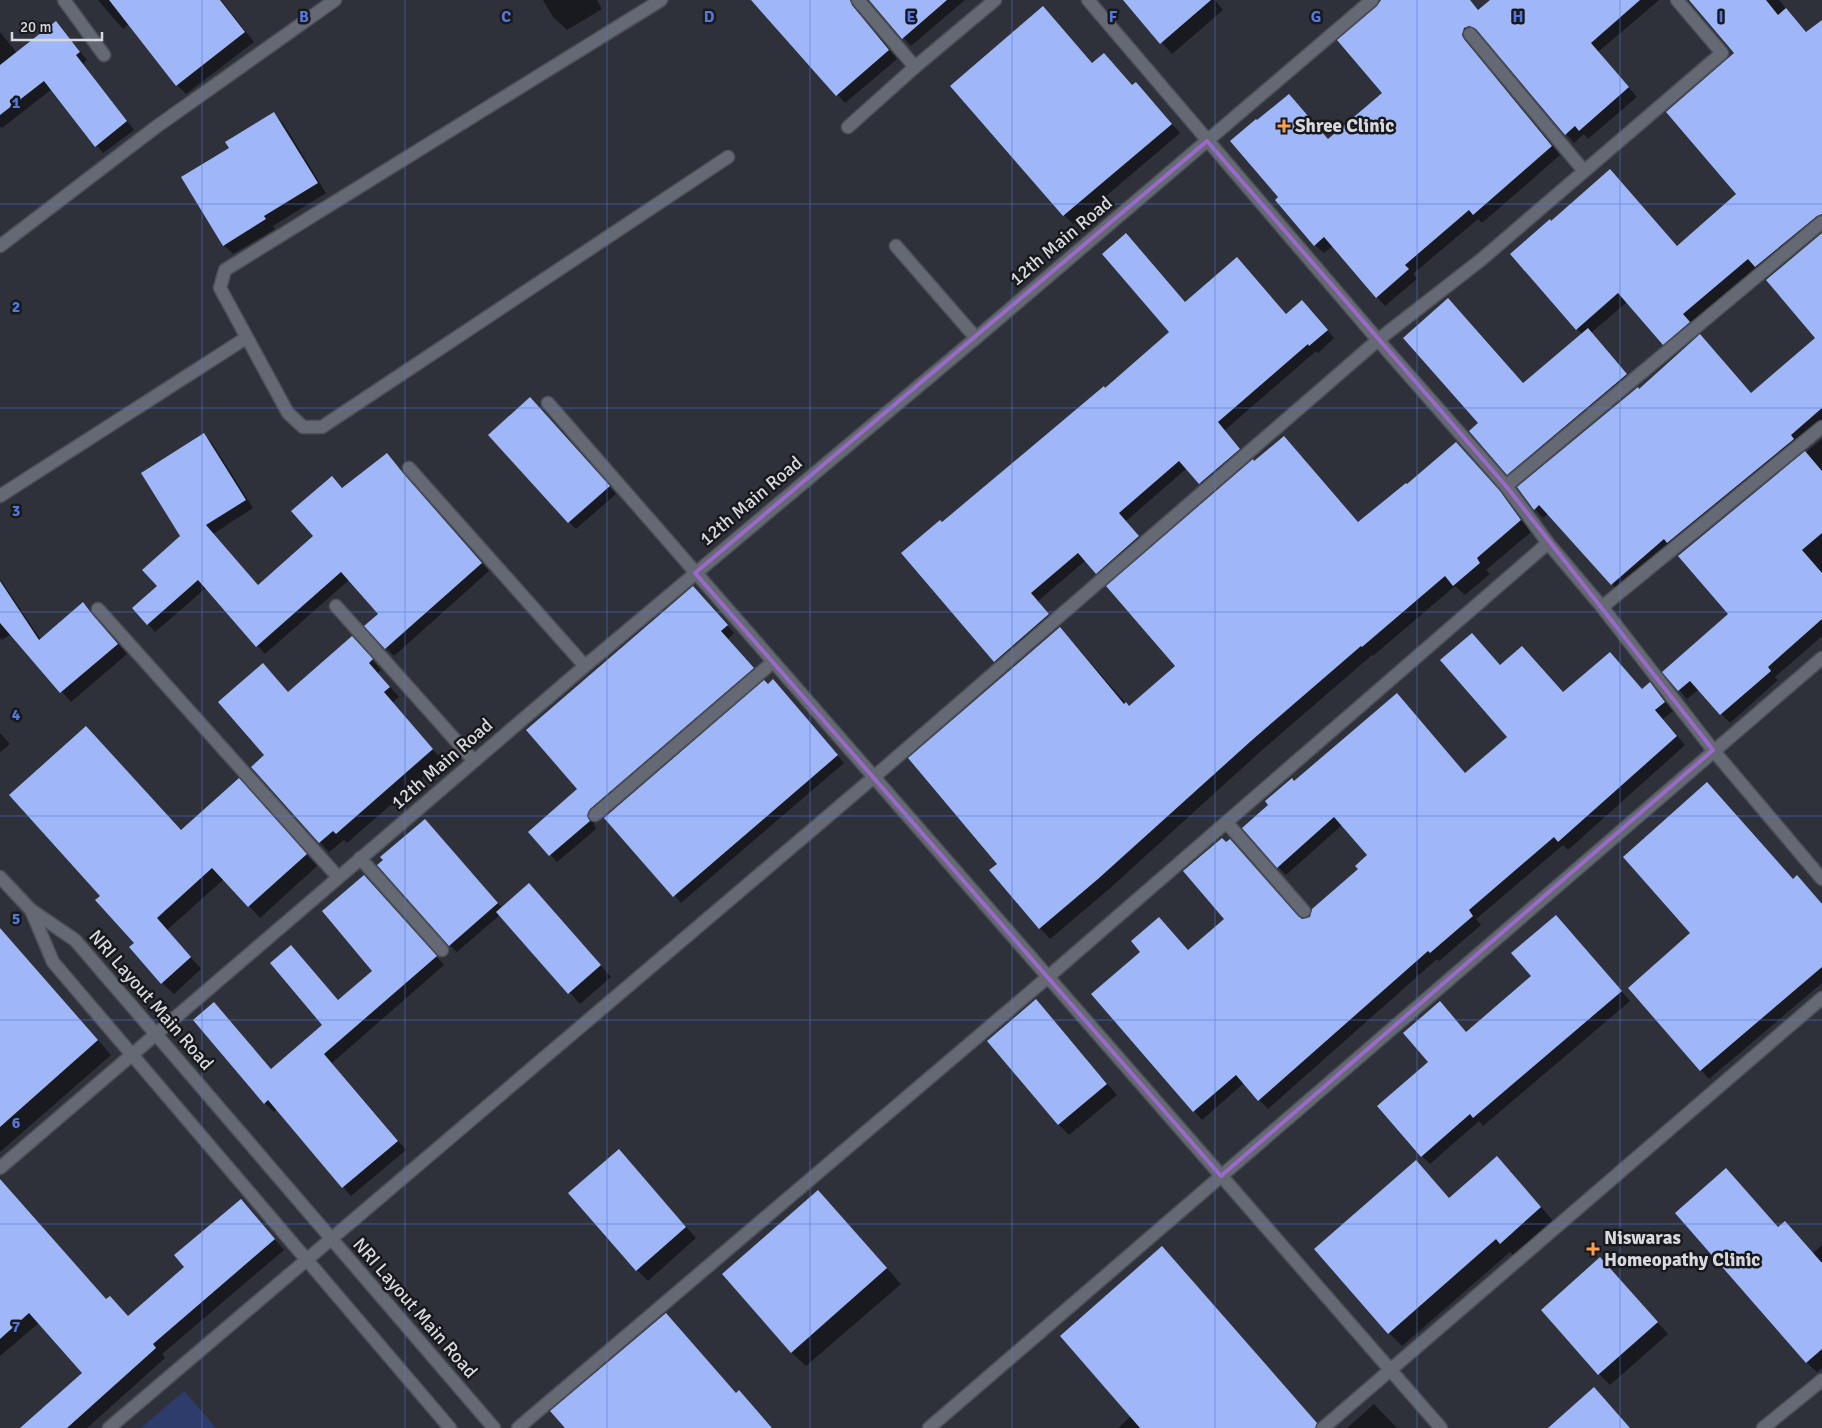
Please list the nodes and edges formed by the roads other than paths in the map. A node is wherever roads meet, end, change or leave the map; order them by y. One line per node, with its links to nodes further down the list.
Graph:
1 (64, 0): 10 (street)
2 (336, 0): 17 (street)
3 (661, 0): 19 (street)
4 (858, 0): 11 (street)
5 (995, 0): 11 (street)
6 (1088, 0): 13 (street)
7 (1372, 0): 13 (street, 12th Main Road)
8 (1677, 0): 15 (street)
9 (1470, 34): 15 (street)
10 (104, 55)
11 (915, 67): 12 (street)
12 (848, 127)
13 (1207, 141): 20 (street, 12th Main Road); 21 (street)
14 (728, 157): 19 (street)
15 (1584, 171): 21 (street)
16 (1822, 222): 25 (street)
17 (0, 246)
18 (896, 246): 20 (street)
19 (246, 338): 26 (street)
20 (976, 338): 28 (street, 12th Main Road)
21 (1378, 340): 25 (street); 37 (street)
22 (548, 403): 28 (street)
23 (1822, 427): 30 (street)
24 (409, 468): 34 (street)
25 (1506, 486): 27 (street)
26 (0, 496)
27 (1548, 543): 30 (street); 39 (street)
28 (695, 573): 33 (street); 34 (street, 12th Main Road)
29 (336, 606): 36 (street)
30 (1602, 607): 35 (street)
31 (98, 608): 41 (street)
32 (1822, 658): 35 (street)
33 (773, 662): 37 (street); 38 (street)
34 (585, 666): 36 (street, 12th Main Road)
35 (1713, 750): 43 (street); 52 (street)
36 (474, 761): 40 (street, 12th Main Road)
37 (874, 777): 47 (street); 53 (street)
38 (595, 815)
39 (1227, 823): 45 (street); 47 (street)
40 (360, 858): 41 (street, 12th Main Road); 46 (street)
41 (338, 876): 49 (street, 12th Main Road)
42 (0, 877): 44 (street)
43 (1822, 879)
44 (31, 910): 49 (street, NRI Layout Main Road); 50 (street)
45 (1304, 910)
46 (442, 950)
47 (1048, 977): 52 (street); 60 (street)
48 (1822, 998): 55 (street)
49 (156, 1034): 50 (street, 12th Main Road); 53 (street, NRI Layout Main Road)
50 (132, 1055): 51 (street, 12th Main Road); 54 (street)
51 (0, 1168)
52 (1221, 1176): 55 (street); 61 (street)
53 (331, 1238): 54 (street); 59 (street, NRI Layout Main Road)
54 (306, 1260): 57 (street); 58 (street)
55 (1390, 1370): 62 (street); 63 (street)
56 (1822, 1380): 64 (street)
57 (109, 1428)
58 (450, 1428)
59 (494, 1428)
60 (518, 1428)
61 (929, 1428)
62 (1323, 1428)
63 (1441, 1428)
64 (1763, 1428)

